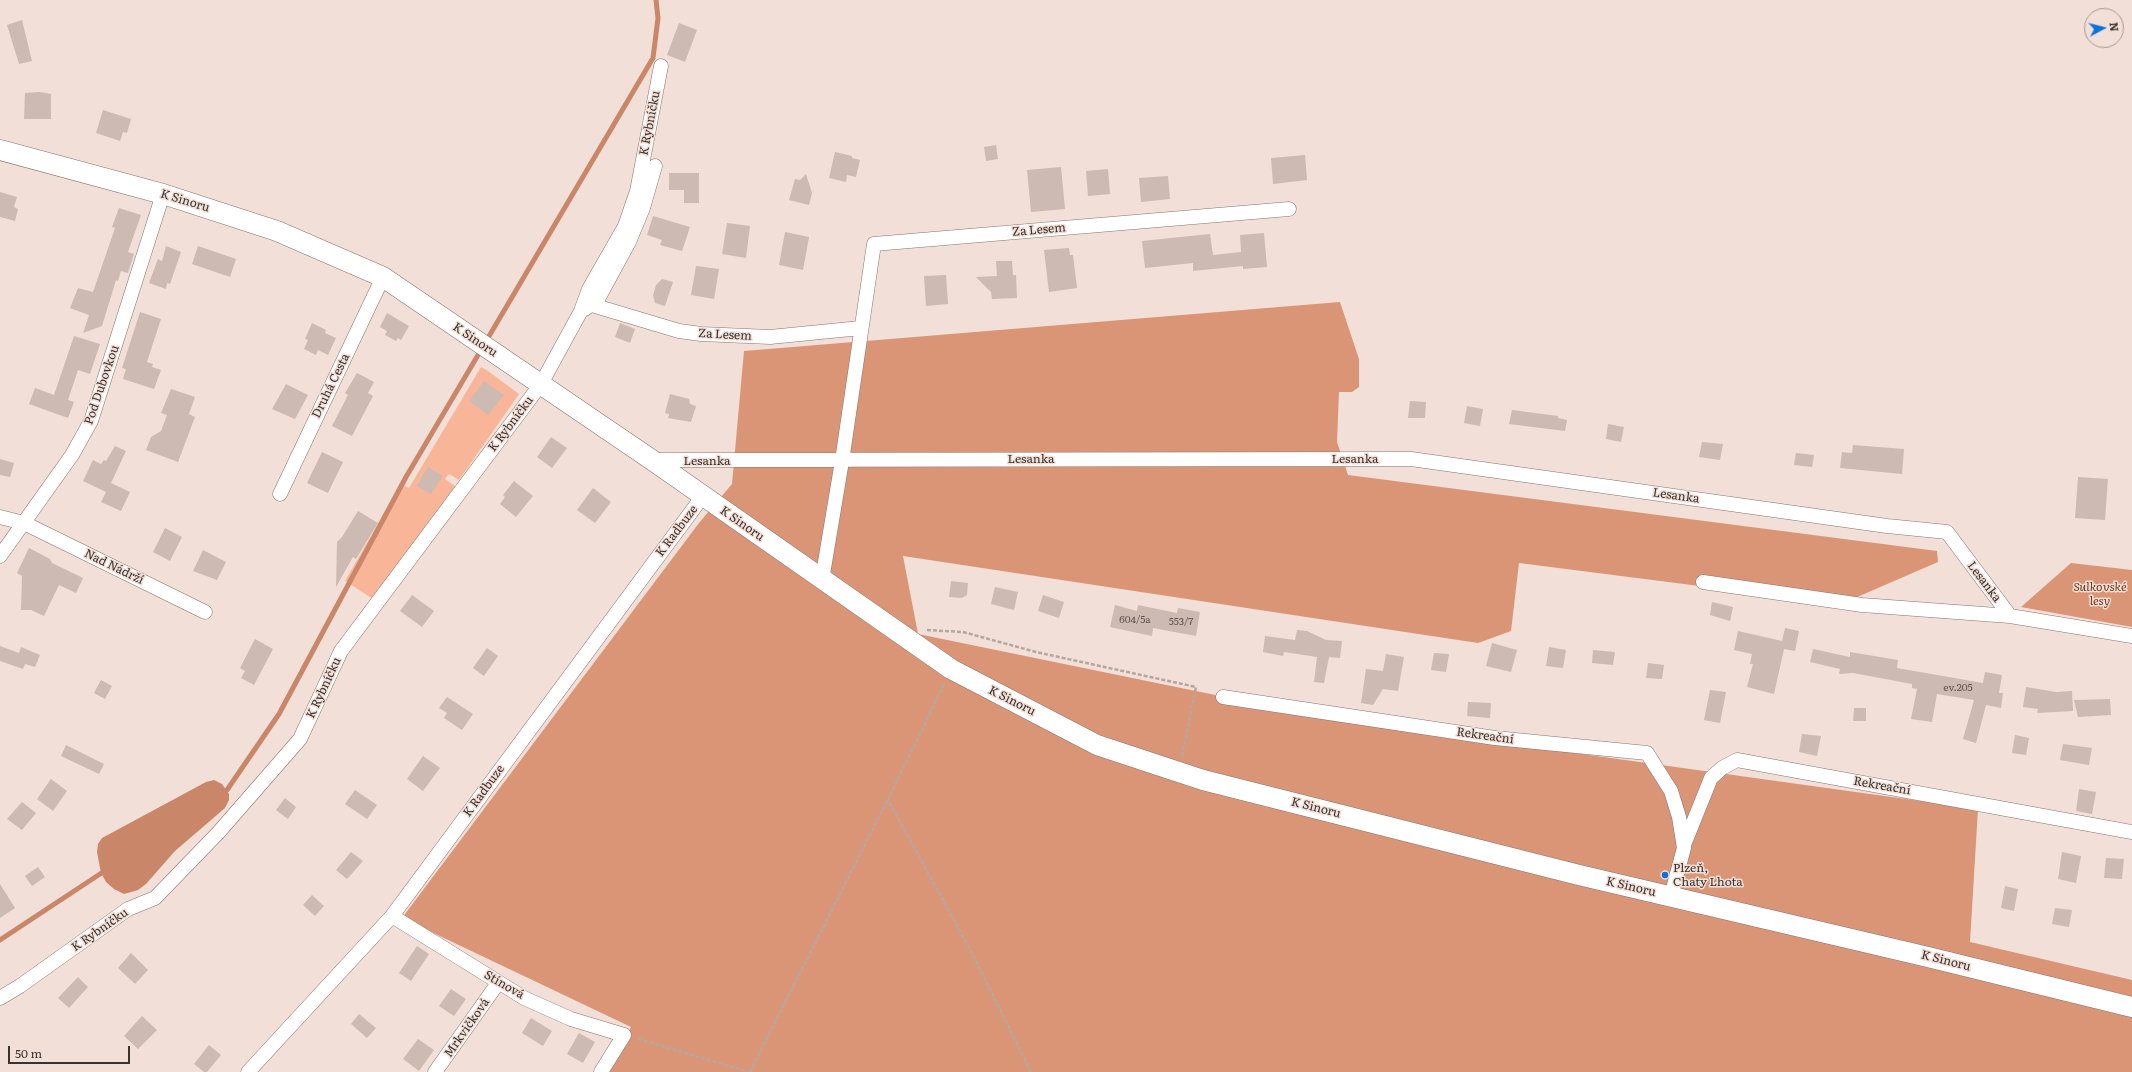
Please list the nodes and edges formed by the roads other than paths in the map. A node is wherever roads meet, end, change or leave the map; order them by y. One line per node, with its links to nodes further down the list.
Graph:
1 (662, 66): 7 (street, K Rybníčku)
2 (0, 150): 4 (street, K Sinoru)
3 (655, 166): 7 (street, K Rybníčku)
4 (163, 194): 6 (street, K Sinoru); 15 (street, Pod Dubovkou)
5 (1289, 209): 8 (street, Za Lesem)
6 (383, 277): 9 (street, K Sinoru); 12 (street, Druhá Cesta)
7 (586, 308): 8 (street, Za Lesem); 9 (street, K Rybníčku)
8 (862, 328): 11 (street, Za Lesem)
9 (541, 384): 10 (street, K Sinoru); 28 (street, K Rybníčku)
10 (652, 460): 11 (street, Lesanka); 13 (street, K Sinoru)
11 (842, 461): 17 (street, Za Lesem); 20 (street, Lesanka)
12 (280, 494)
13 (703, 496): 17 (street, K Sinoru); 26 (street, K Radbuze)
14 (0, 517): 15 (street, Nad Nádrží)
15 (24, 523): 16 (street, Pod Dubovkou); 19 (street, Nad Nádrží)
16 (0, 556)
17 (822, 580): 25 (street, K Sinoru)
18 (1703, 582): 20 (street, Lesanka)
19 (205, 612)
20 (2010, 616): 21 (street, Lesanka)
21 (2132, 636)
22 (1223, 697): 24 (street, Rekreační)
23 (2132, 832): 24 (street, Rekreační)
24 (1684, 848): 25 (street, Rekreační)
25 (1671, 896): 29 (street, K Sinoru)
26 (392, 916): 27 (street, Stínová); 30 (street, K Radbuze)
27 (498, 983): 31 (street, Mrkvičková); 32 (street, Stínová)
28 (0, 998)
29 (2132, 1007)
30 (248, 1072)
31 (435, 1072)
32 (601, 1072)

